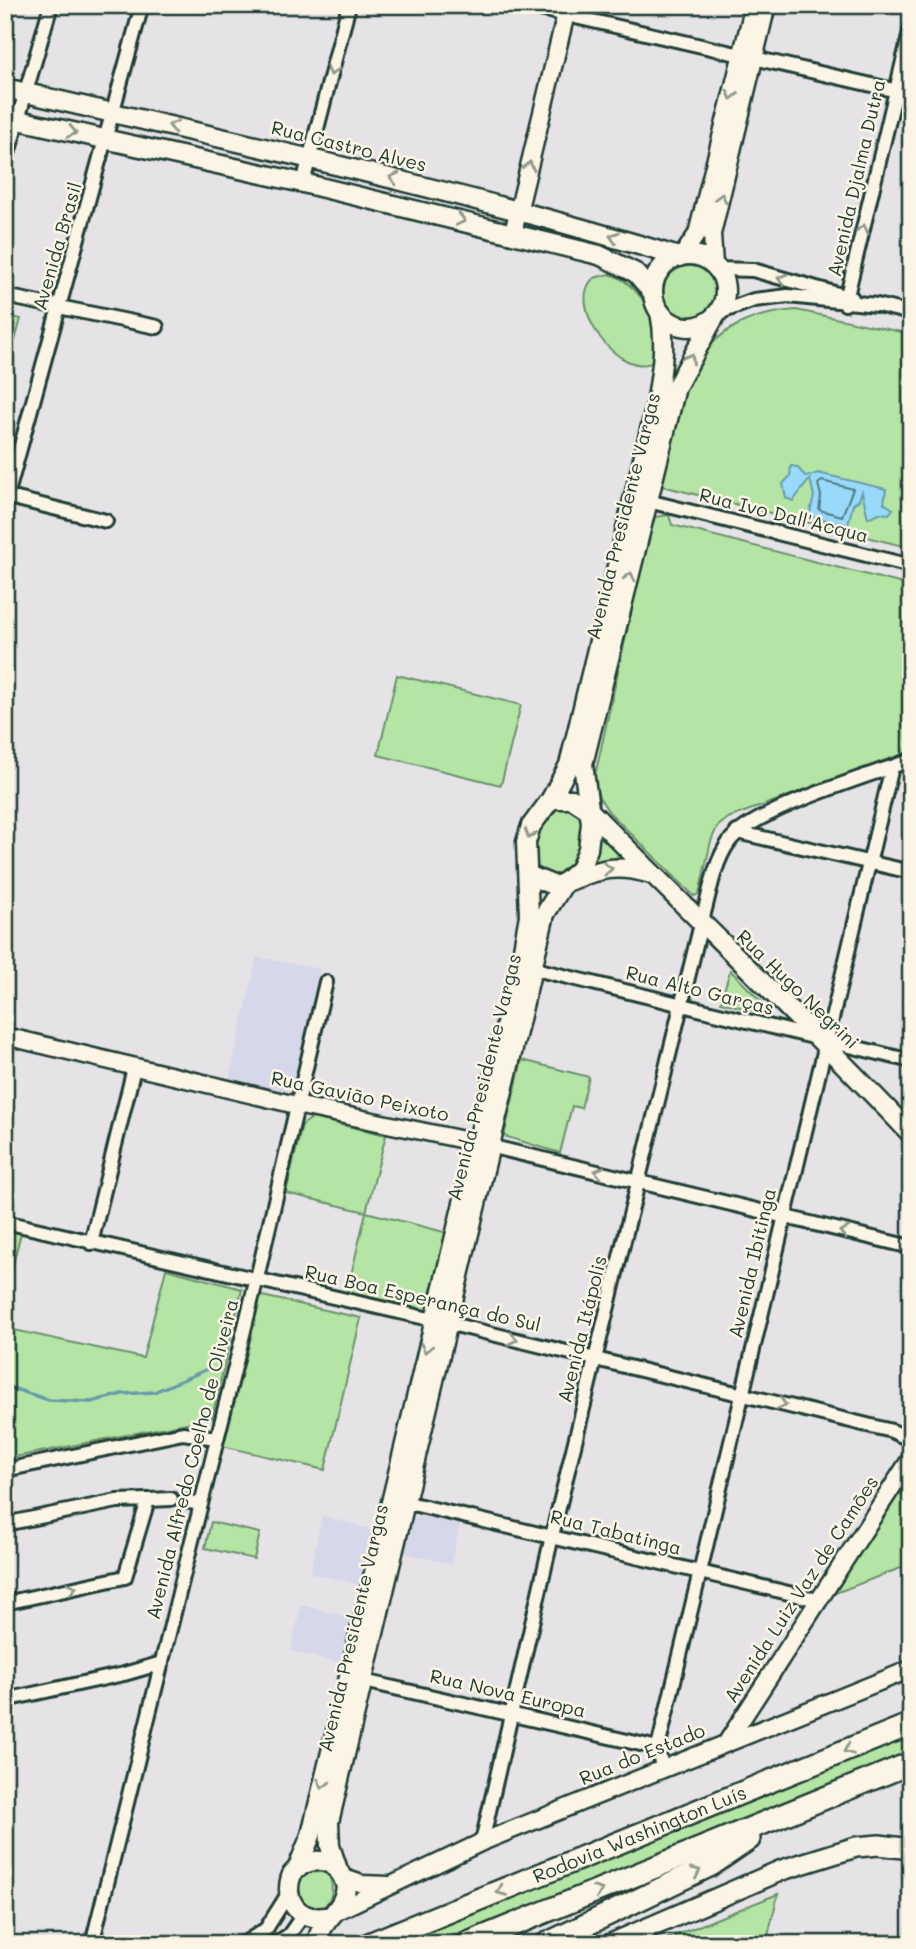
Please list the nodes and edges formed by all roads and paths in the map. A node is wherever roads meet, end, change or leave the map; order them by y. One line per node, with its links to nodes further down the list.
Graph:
1 (51, 5): 12 (street)
2 (142, 5): 14 (street, Avenida Brasil)
3 (349, 5): 17 (street, one-way to 17)
4 (523, 5): 7 (street)
5 (754, 5): 9 (street)
6 (767, 5): 9 (street)
7 (567, 10): 9 (street); 20 (street, one-way to 7)
8 (911, 29): 11 (street, Avenida Djalma Dutra)
9 (748, 58): 11 (street); 22 (street, one-way to 22); 23 (street, one-way to 9)
10 (5, 88): 12 (main road, Rua Castro Alves)
11 (897, 90): 13 (street); 26 (street, Avenida Djalma Dutra, one-way to 11)
12 (24, 93): 14 (main road, Rua Castro Alves); 15 (street)
13 (911, 94)
14 (113, 113): 16 (street, Avenida Brasil); 17 (main road, Rua Castro Alves, one-way to 14)
15 (11, 118): 16 (main road, one-way to 16); 18 (street)
16 (107, 141): 19 (main road); 27 (street, Avenida Brasil)
17 (309, 157): 19 (street); 20 (main road, Rua Castro Alves, one-way to 17)
18 (5, 164)
19 (303, 183): 21 (main road, one-way to 21)
20 (519, 209): 21 (street); 22 (main road, Rua Castro Alves, one-way to 20)
21 (513, 233): 24 (main road)
22 (681, 257): 23 (main road); 24 (main road)
23 (715, 267): 26 (street, one-way to 23); 30 (main road)
24 (653, 293): 28 (main road)
25 (5, 296): 27 (street)
26 (846, 300): 29 (street); 30 (street)
27 (60, 309): 31 (street); 32 (street, Avenida Brasil)
28 (660, 312): 30 (main road); 38 (main road, Avenida Presidente Vargas)
29 (911, 313)
30 (716, 314): 33 (main road, Avenida Presidente Vargas, one-way to 30)
31 (157, 327)
32 (6, 496): 34 (street)
33 (648, 501): 35 (street, Rua Ivo Dall'Acqua); 39 (main road, Avenida Presidente Vargas, one-way to 33)
34 (106, 520)
35 (911, 566)
36 (911, 760): 37 (street)
37 (892, 767): 40 (street); 41 (street, Avenida Ibitinga)
38 (551, 799): 39 (main road); 43 (main road, Avenida Presidente Vargas, one-way to 43)
39 (589, 810): 44 (main road, Rua Hugo Negrini); 45 (main road, Avenida Presidente Vargas)
40 (737, 832): 41 (street); 46 (street, Avenida Itápolis)
41 (869, 862): 42 (street); 51 (street, Avenida Ibitinga)
42 (911, 872)
43 (528, 875): 45 (main road); 47 (main road, Avenida Presidente Vargas)
44 (654, 875): 45 (main road, one-way to 44); 46 (main road, Rua Hugo Negrini)
45 (564, 883): 47 (main road, Avenida Presidente Vargas)
46 (701, 924): 49 (street, Avenida Itápolis); 51 (main road, Rua Hugo Negrini)
47 (526, 967): 49 (street, Rua Alto Garças); 56 (main road, Avenida Presidente Vargas)
48 (326, 982): 54 (street, Avenida Alfredo Coelho de Oliveira)
49 (681, 1003): 51 (street, Rua Alto Garças); 57 (street, Avenida Itápolis)
50 (5, 1036): 53 (street, Rua Gavião Peixoto)
51 (825, 1042): 52 (street, Rua Alto Garças); 55 (main road, Rua Hugo Negrini); 58 (street, Avenida Ibitinga)
52 (911, 1061)
53 (134, 1068): 54 (street, Rua Gavião Peixoto); 60 (street)
54 (296, 1105): 56 (street, Rua Gavião Peixoto); 62 (street, Avenida Alfredo Coelho de Oliveira)
55 (911, 1135)
56 (483, 1144): 57 (street, Rua Gavião Peixoto, one-way to 56); 63 (main road, Avenida Presidente Vargas)
57 (639, 1181): 58 (street, Rua Gavião Peixoto); 64 (street, Avenida Itápolis)
58 (783, 1218): 61 (street, Rua Gavião Peixoto, one-way to 58); 65 (street, Avenida Ibitinga)
59 (5, 1222): 60 (street, Rua Boa Esperança do Sul)
60 (91, 1243): 62 (street, Rua Boa Esperança do Sul)
61 (911, 1247)
62 (257, 1278): 63 (street, Rua Boa Esperança do Sul); 66 (street, Avenida Alfredo Coelho de Oliveira)
63 (440, 1322): 64 (street, Rua Boa Esperança do Sul, one-way to 64); 75 (main road, Avenida Presidente Vargas); 84 (main road, Avenida Presidente Vargas, one-way to 84)
64 (594, 1358): 65 (street, Rua Boa Esperança do Sul); 78 (street, Avenida Itápolis)
65 (741, 1394): 67 (street, Rua Boa Esperança do Sul, one-way to 67); 79 (street, Avenida Ibitinga)
66 (216, 1438): 69 (street); 76 (street, Avenida Alfredo Coelho de Oliveira)
67 (911, 1440)
68 (911, 1458): 71 (street, Avenida Luiz Vaz de Camões)
69 (5, 1470)
70 (911, 1482): 71 (street)
71 (890, 1490): 80 (street, Avenida Luiz Vaz de Camões)
72 (171, 1499): 73 (street)
73 (148, 1500): 77 (street); 81 (street, one-way to 73)
74 (184, 1501): 76 (street)
75 (404, 1502): 78 (street, Rua Tabatinga); 84 (main road, Avenida Presidente Vargas)
76 (201, 1504): 82 (street, Avenida Alfredo Coelho de Oliveira)
77 (5, 1524)
78 (552, 1536): 79 (street, Rua Tabatinga); 86 (street, Avenida Itápolis)
79 (698, 1572): 80 (street, Rua Tabatinga); 89 (street, Avenida Ibitinga)
80 (818, 1600): 88 (street, Avenida Luiz Vaz de Camões)
81 (5, 1603)
82 (162, 1663): 85 (street); 102 (street, Avenida Alfredo Coelho de Oliveira)
83 (911, 1669): 88 (street, Rua do Estado)
84 (355, 1679): 86 (street, Rua Nova Europa); 96 (main road, Avenida Presidente Vargas, one-way to 96); 97 (main road, Avenida Presidente Vargas)
85 (5, 1700)
86 (512, 1713): 89 (street, Rua Nova Europa); 93 (street, Avenida Itápolis)
87 (911, 1724): 106 (highway, Rodovia Washington Luís, one-way to 106)
88 (727, 1742): 91 (street, Rua do Estado)
89 (658, 1748): 91 (street, Avenida Ibitinga)
90 (911, 1763): 92 (highway, Rodovia Washington Luís)
91 (662, 1768): 93 (street, Rua do Estado)
92 (782, 1816): 107 (highway, Rodovia Washington Luís, one-way to 92); 108 (highway, one-way to 92)
93 (482, 1842): 98 (street, Rua do Estado)
94 (911, 1849): 109 (highway)
95 (911, 1862): 110 (highway)
96 (299, 1867): 97 (main road); 99 (main road)
97 (340, 1872): 98 (street); 100 (main road)
98 (391, 1885): 100 (street, Rua do Estado)
99 (288, 1894): 101 (main road); 103 (street)
100 (331, 1915): 101 (main road); 105 (main road)
101 (304, 1916): 104 (street); 105 (main road)
102 (92, 1944)
103 (243, 1944)
104 (275, 1944)
105 (314, 1944)
106 (369, 1944)
107 (466, 1944)
108 (546, 1944)
109 (611, 1944)
110 (633, 1944)

